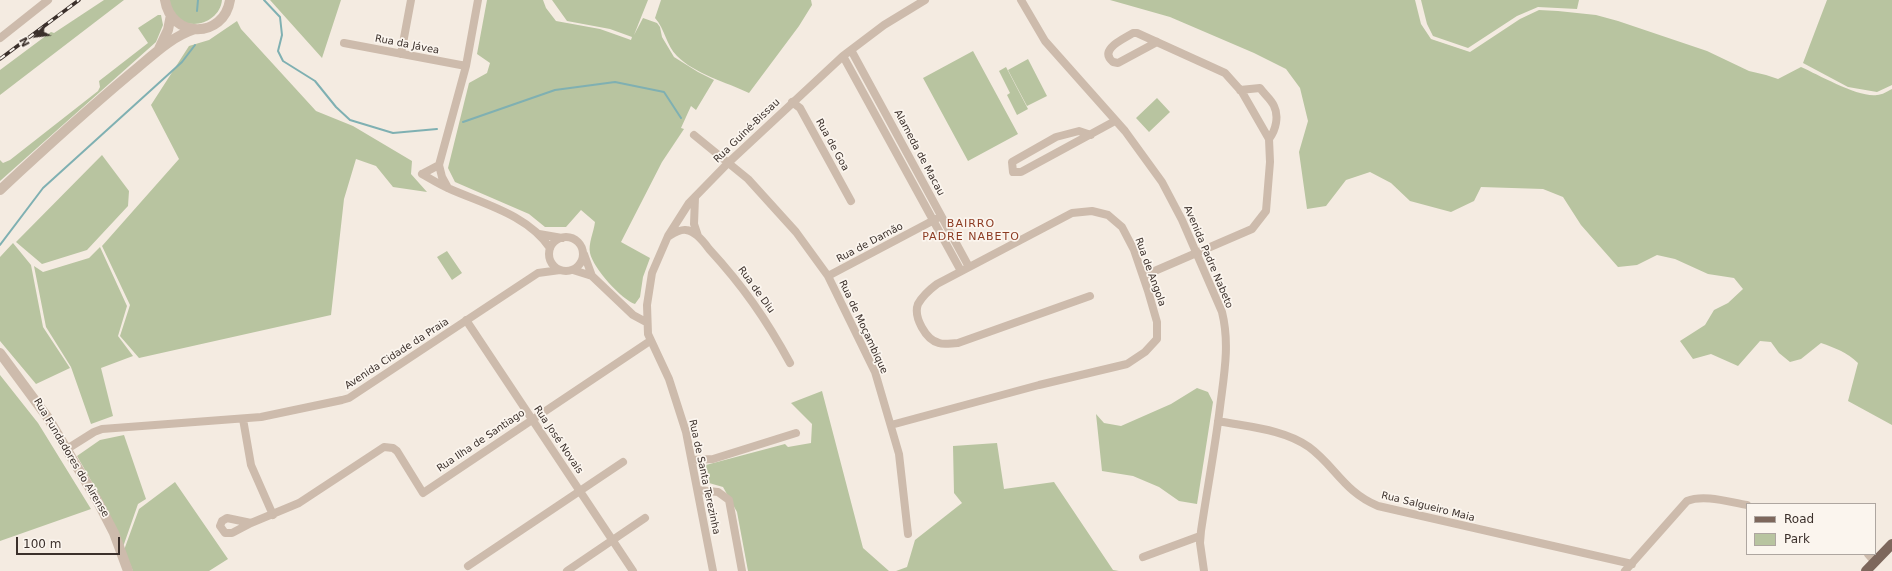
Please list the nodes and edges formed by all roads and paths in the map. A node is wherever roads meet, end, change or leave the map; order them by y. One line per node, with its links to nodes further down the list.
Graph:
1 (48, 0): 10 (street)
2 (165, 0): 8 (street)
3 (230, 0): 9 (street)
4 (411, 0): 15 (street)
5 (478, 0): 17 (street)
6 (925, 0): 13 (street, Rua Guiné-Bissau)
7 (1020, 0): 20 (street, Avenida Padre Nabeto)
8 (171, 15): 9 (street); 14 (street)
9 (195, 29): 14 (street)
10 (0, 38)
11 (1157, 42): 11 (street); 18 (street)
12 (344, 43): 15 (street, Rua da Jávea)
13 (852, 50): 16 (street, Rua Guiné-Bissau); 30 (street, Alameda de Macau)
14 (157, 52): 27 (street)
15 (401, 54): 17 (street, Rua da Jávea)
16 (843, 56): 19 (street, Rua Guiné-Bissau); 31 (street, Alameda de Macau)
17 (466, 66): 25 (street)
18 (1240, 90): 23 (street); 23 (street)
19 (792, 102): 24 (street, Rua Guiné-Bissau); 29 (street, Rua de Goa)
20 (1116, 121): 22 (street); 38 (street, Avenida Padre Nabeto)
21 (694, 135): 24 (street, Rua de Moçambique)
22 (1091, 135): 22 (street)
23 (1269, 138): 38 (street)
24 (729, 162): 28 (street, Rua Guiné-Bissau); 46 (street, Rua de Moçambique)
25 (439, 165): 26 (street); 26 (street)
26 (448, 188): 32 (street)
27 (0, 190)
28 (695, 197): 33 (street, Rua Guiné-Bissau); 34 (street)
29 (851, 201)
30 (942, 216): 31 (street, Rua de Damão); 40 (street, Alameda de Macau)
31 (932, 220): 43 (street, Alameda de Macau); 46 (street, Rua de Damão)
32 (539, 234): 35 (street); 36 (street)
33 (668, 236): 34 (street, Rua de Diu); 50 (street, Rua Guiné-Bissau)
34 (698, 236): 53 (street, Rua de Diu)
35 (562, 238): 36 (street); 37 (street)
36 (550, 248): 39 (street)
37 (583, 253): 42 (street); 45 (street)
38 (1197, 254): 47 (street); 56 (street, Avenida Padre Nabeto)
39 (549, 257): 41 (street); 44 (street, Avenida Cidade da Praia)
40 (969, 267): 43 (street, Rua de Angola); 47 (street, Rua de Angola)
41 (560, 270): 42 (street); 44 (street, Avenida Cidade da Praia)
42 (574, 270): 45 (street)
43 (960, 271): 48 (street, Rua de Angola)
44 (538, 273): 49 (street, Avenida Cidade da Praia)
45 (592, 276): 50 (street)
46 (828, 276): 57 (street, Rua de Moçambique)
47 (1143, 276): 57 (street, Rua de Angola)
48 (1090, 296)
49 (466, 320): 54 (street, Avenida Cidade da Praia); 55 (street, Rua José Novais)
50 (646, 322): 51 (street, Rua de Santa Terezinha)
51 (650, 341): 55 (street, Rua Ilha de Santiago); 60 (street, Rua de Santa Terezinha)
52 (0, 353): 59 (street, Rua Fundadores do Airense)
53 (790, 363)
54 (243, 419): 59 (street, Avenida Cidade da Praia); 65 (street)
55 (532, 419): 63 (street, Rua José Novais); 65 (street, Rua Ilha de Santiago)
56 (1218, 421): 69 (street, Avenida Padre Nabeto); 74 (street, Rua Salgueiro Maia)
57 (890, 425): 68 (street, Rua de Moçambique)
58 (796, 433): 60 (street)
59 (67, 449): 76 (street, Rua Fundadores do Airense)
60 (692, 460): 62 (street, Rua de Santa Terezinha)
61 (623, 462): 63 (street)
62 (698, 490): 79 (street, Rua de Santa Terezinha); 80 (street)
63 (581, 491): 70 (street, Rua José Novais); 75 (street)
64 (1746, 505): 74 (street)
65 (273, 515): 67 (street)
66 (646, 518): 70 (street)
67 (251, 523)
68 (908, 534)
69 (1200, 536): 72 (street); 81 (street, Avenida Padre Nabeto)
70 (614, 540): 77 (street); 78 (street, Rua José Novais)
71 (1892, 544): 73 (main road)
72 (1143, 557)
73 (1872, 558): 83 (main road)
74 (1632, 564): 82 (street)
75 (468, 566)
76 (128, 571)
77 (567, 571)
78 (633, 571)
79 (713, 571)
80 (742, 571)
81 (1204, 571)
82 (1625, 571)
83 (1866, 571)

